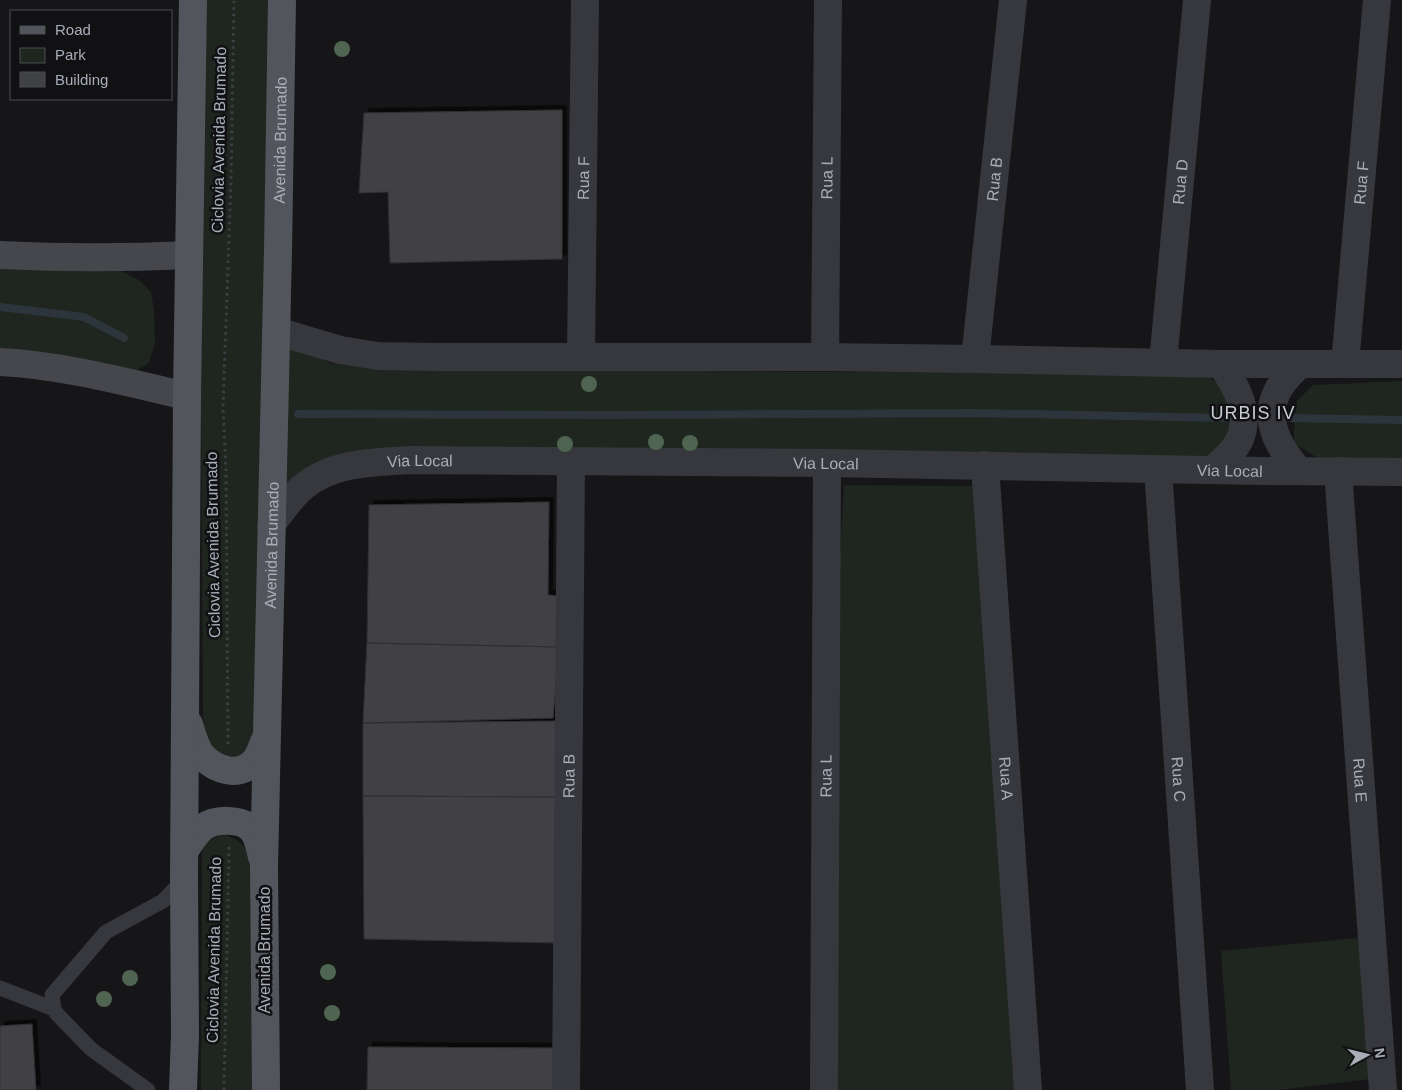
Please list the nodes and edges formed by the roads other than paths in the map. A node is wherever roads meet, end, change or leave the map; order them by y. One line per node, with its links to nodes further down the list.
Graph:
1 (193, 0): 9 (main road)
2 (282, 0): 10 (main road, Avenida Brumado)
3 (585, 0): 11 (street, Rua F)
4 (828, 0): 12 (street, Rua L)
5 (1013, 0): 13 (street, Rua B)
6 (1197, 0): 15 (street, Rua D)
7 (1377, 0): 18 (street, Rua F)
8 (0, 255): 9 (main road)
9 (189, 256): 20 (main road)
10 (276, 331): 11 (street); 29 (main road, Avenida Brumado)
11 (581, 356): 12 (street)
12 (825, 357): 13 (street)
13 (975, 358): 15 (street)
14 (0, 362): 20 (main road)
15 (1162, 362): 16 (street)
16 (1221, 364): 17 (street); 25 (street)
17 (1300, 364): 18 (street); 26 (street)
18 (1345, 364): 19 (street)
19 (1402, 364)
20 (187, 396): 30 (main road)
21 (571, 462): 22 (street, Via Local); 29 (street, Via Local); 40 (street, Rua B)
22 (827, 463): 23 (street, Via Local); 41 (street, Rua L)
23 (985, 465): 24 (street, Via Local); 42 (street, Rua A)
24 (1158, 469): 25 (street, Via Local); 43 (street, Rua C)
25 (1212, 470): 26 (street, Via Local)
26 (1299, 471): 27 (street, Via Local)
27 (1338, 471): 28 (street, Via Local); 44 (street, Rua E)
28 (1402, 472)
29 (271, 525): 31 (main road, Avenida Brumado)
30 (186, 715): 31 (main road); 32 (main road)
31 (266, 738): 33 (main road, Avenida Brumado)
32 (185, 850): 33 (main road); 34 (main road)
33 (264, 866): 39 (main road, Avenida Brumado)
34 (184, 879): 36 (lane); 38 (main road)
35 (0, 988): 36 (lane)
36 (54, 1008): 37 (lane)
37 (148, 1090)
38 (183, 1090)
39 (266, 1090)
40 (566, 1090)
41 (824, 1090)
42 (1028, 1090)
43 (1200, 1090)
44 (1383, 1090)

